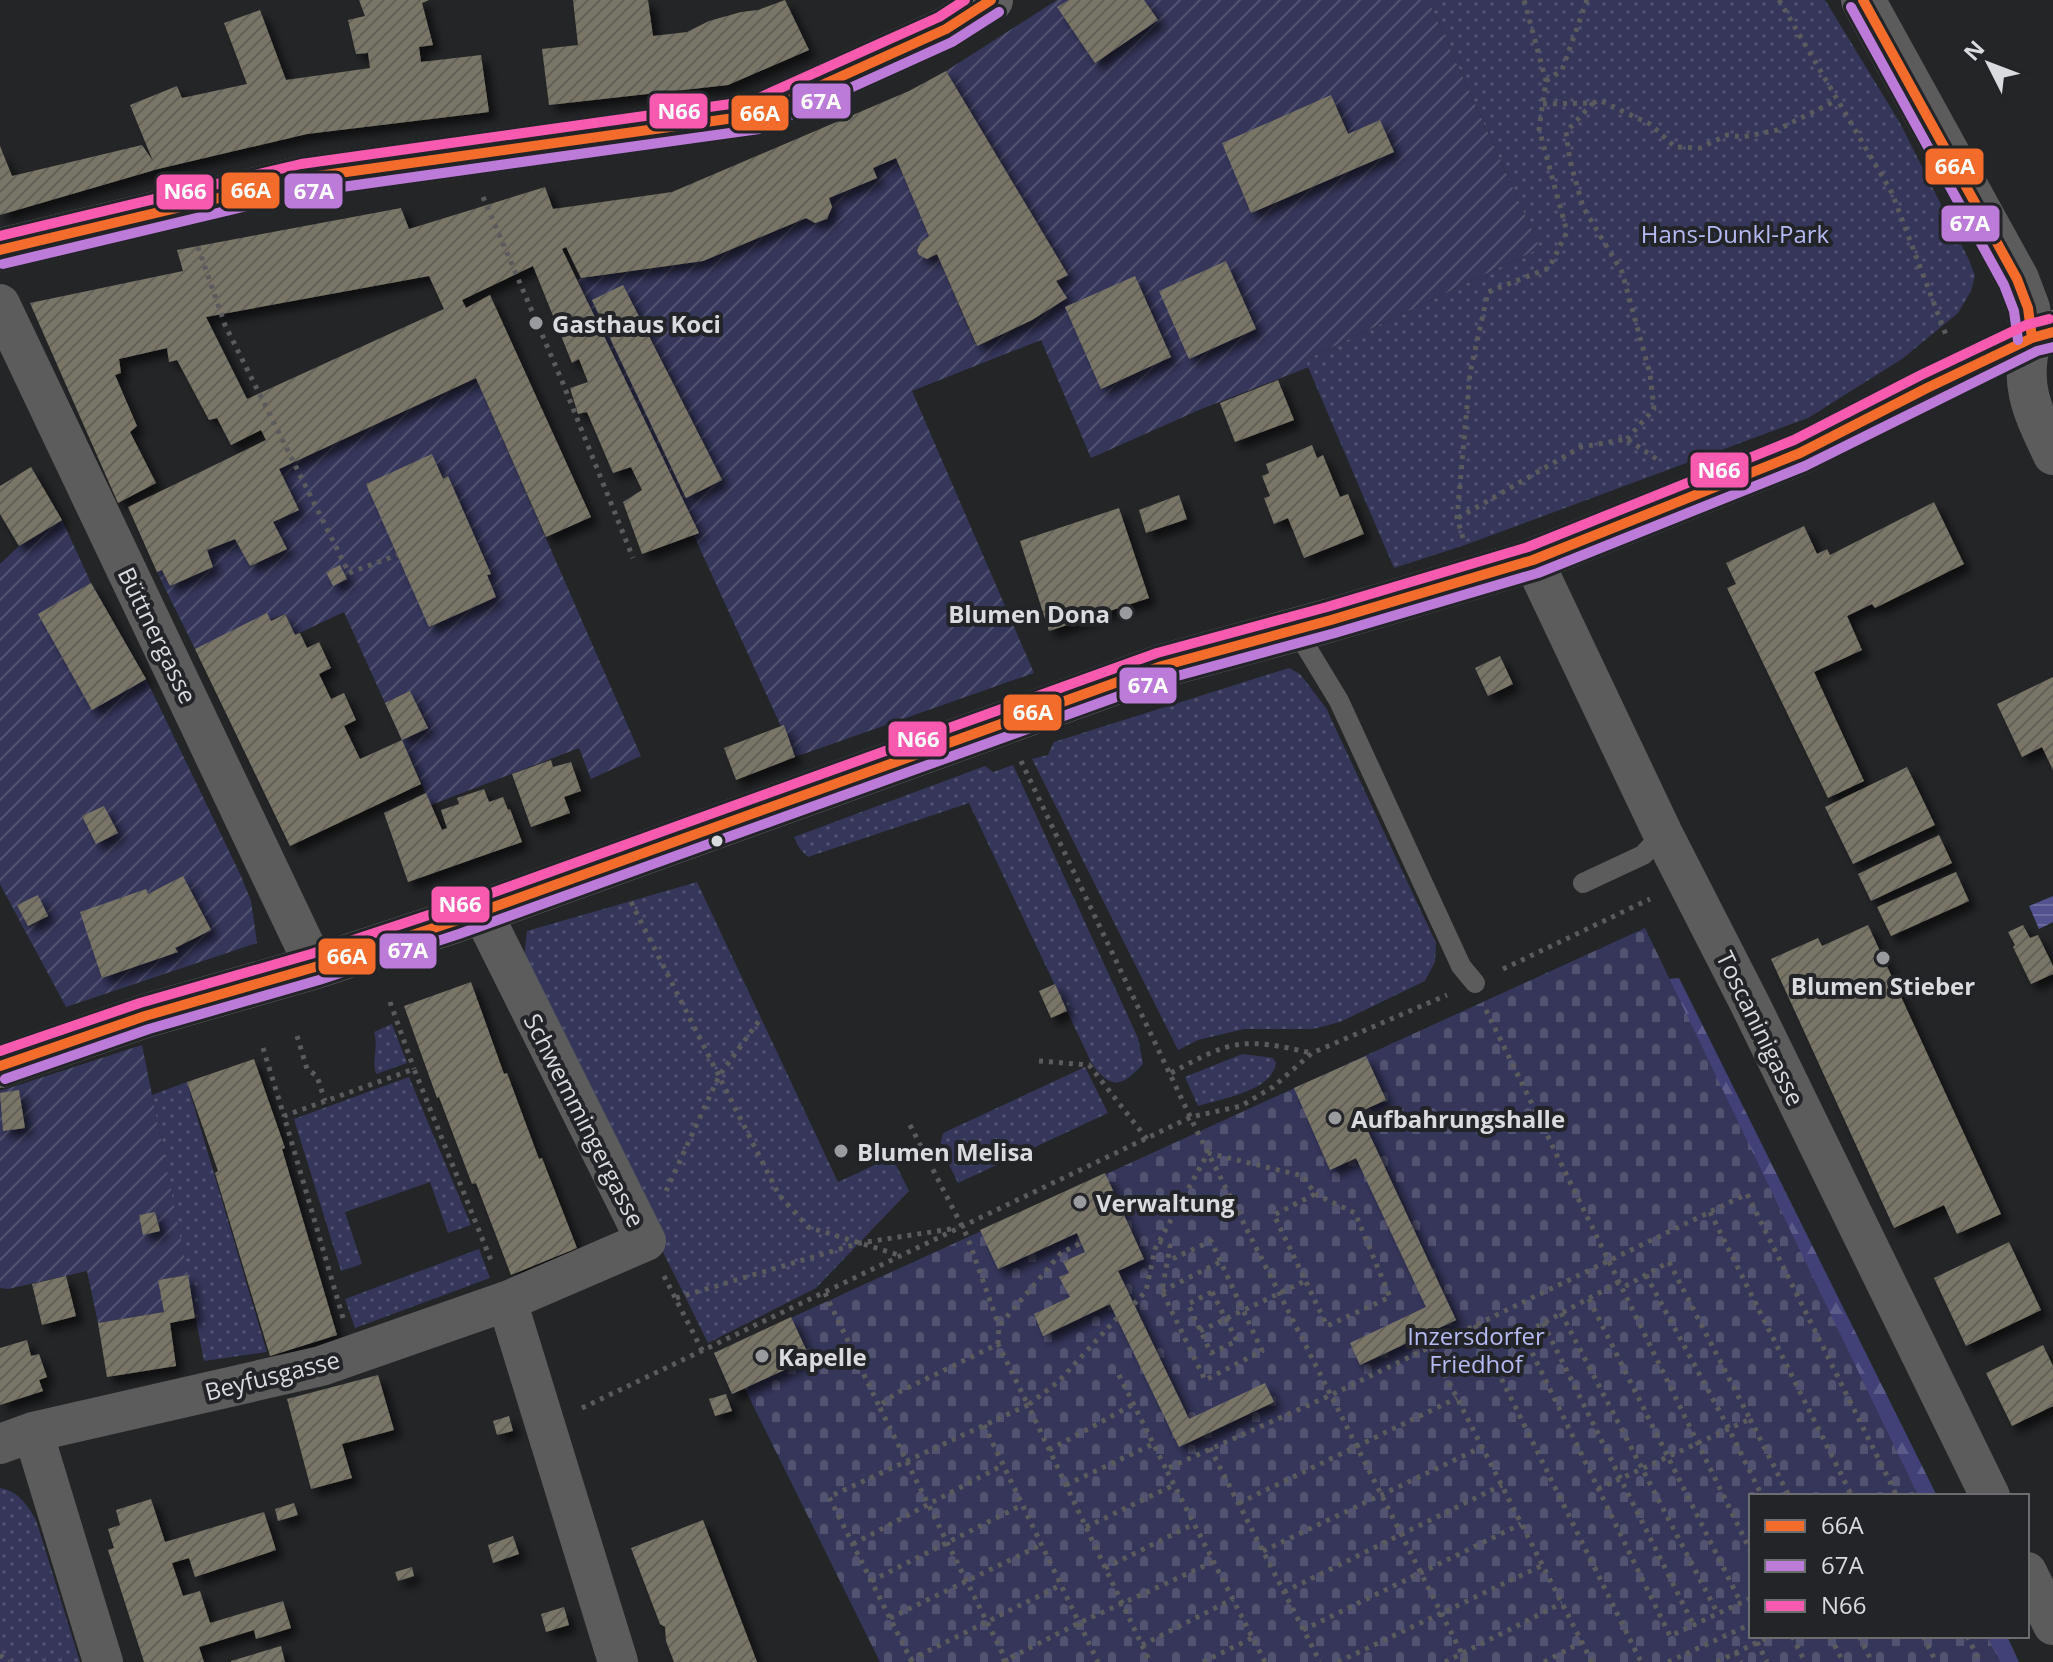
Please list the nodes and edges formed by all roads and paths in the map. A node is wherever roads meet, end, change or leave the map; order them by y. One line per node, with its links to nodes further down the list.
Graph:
1 (991, 0): 12 (main road)
2 (1524, 0): 6 (path)
3 (1587, 0): 6 (path)
4 (1779, 0): 7 (path)
5 (1863, 0): 15 (street)
6 (1546, 81): 9 (path)
7 (1837, 100): 8 (path); 14 (path)
8 (1593, 103): 9 (path); 16 (path)
9 (1543, 104): 19 (path)
10 (480, 190): 21 (path)
11 (195, 240): 20 (path)
12 (0, 250)
13 (0, 304): 30 (street, Büttnergasse)
14 (1956, 333)
15 (2042, 335): 17 (street); 22 (main road)
16 (1627, 439): 18 (path); 19 (path)
17 (2053, 455)
18 (1670, 470)
19 (1457, 518): 22 (path)
20 (397, 555)
21 (633, 558)
22 (1518, 566): 23 (main road); 25 (street, Toscaninigasse)
23 (1296, 630): 24 (main road); 31 (lane)
24 (1003, 724): 26 (main road); 40 (path)
25 (1663, 834): 27 (lane); 112 (street, Toscaninigasse)
26 (612, 865): 29 (main road); 41 (path)
27 (1583, 883)
28 (1650, 899): 31 (path)
29 (482, 912): 30 (main road); 51 (street, Schwemmingergasse)
30 (315, 967): 38 (main road)
31 (1475, 983): 36 (path); 57 (path)
32 (390, 1002): 39 (path)
33 (761, 1018): 41 (path)
34 (297, 1036): 42 (path)
35 (263, 1048): 43 (path)
36 (1312, 1053): 40 (path); 44 (path)
37 (1039, 1061): 46 (path)
38 (0, 1066)
39 (414, 1069): 42 (path); 67 (path)
40 (1171, 1073): 44 (path)
41 (719, 1076): 51 (path); 53 (path)
42 (325, 1101): 43 (path)
43 (284, 1116): 80 (path)
44 (1191, 1117): 46 (path); 47 (path)
45 (910, 1125): 50 (path)
46 (1147, 1139): 50 (path)
47 (1208, 1153): 48 (path); 52 (path); 64 (path)
48 (1315, 1194): 60 (path); 60 (path)
49 (1710, 1212): 57 (path); 110 (path); 111 (path)
50 (962, 1228): 53 (path); 55 (path); 75 (path)
51 (646, 1241): 65 (path); 67 (street, Schwemmingergasse)
52 (1159, 1241): 56 (path); 68 (path)
53 (860, 1243): 55 (path); 65 (path)
54 (1081, 1243): 75 (path)
55 (903, 1256): 63 (path)
56 (1168, 1261): 58 (path); 62 (path)
57 (1608, 1261): 61 (path); 74 (path)
58 (1220, 1262): 62 (path); 69 (path)
59 (1646, 1275): 61 (path); 87 (path); 90 (path)
60 (1305, 1281): 64 (path)
61 (1620, 1285): 66 (path); 92 (path)
62 (1162, 1291): 69 (path)
63 (825, 1293): 79 (path); 86 (path)
64 (1279, 1293): 69 (path); 82 (path)
65 (676, 1298): 79 (path)
66 (1589, 1299): 70 (path); 98 (path)
67 (507, 1301): 80 (street, Beyfusgasse); 88 (street)
68 (1134, 1304)
69 (1243, 1310): 72 (path)
70 (1561, 1313): 73 (path); 101 (path)
71 (1117, 1318): 85 (path)
72 (1225, 1319): 76 (path); 76 (path); 76 (path)
73 (1543, 1323): 103 (path); 107 (path)
74 (1475, 1325): 78 (path); 177 (path)
75 (999, 1326): 77 (path)
76 (1200, 1331)
77 (998, 1344): 85 (path); 86 (path)
78 (1431, 1347): 82 (path); 83 (path)
79 (703, 1352): 88 (path)
80 (354, 1354): 91 (street, Beyfusgasse)
81 (1119, 1375): 84 (path)
82 (1331, 1395): 95 (path); 96 (path)
83 (1457, 1398): 94 (path); 96 (path)
84 (1134, 1404): 93 (path); 97 (path)
85 (1028, 1405): 89 (path); 97 (path)
86 (879, 1406): 99 (path)
87 (1750, 1419): 90 (path); 109 (path)
88 (545, 1425): 166 (street)
89 (984, 1425): 99 (path); 100 (path)
90 (1729, 1429): 92 (path); 108 (path)
91 (17, 1438): 165 (street)
92 (1698, 1443): 98 (path); 124 (path)
93 (1153, 1444): 102 (path); 104 (path)
94 (1482, 1447): 106 (path); 113 (path)
95 (1210, 1448): 102 (path); 115 (path)
96 (1357, 1448): 113 (path); 115 (path)
97 (1049, 1450): 104 (path)
98 (1668, 1456): 101 (path); 138 (path)
99 (906, 1460): 114 (path); 121 (path)
100 (1003, 1465): 114 (path); 116 (path)
101 (1642, 1468): 103 (path); 141 (path)
102 (1166, 1469): 105 (path)
103 (1620, 1479): 107 (path); 147 (path)
104 (1066, 1485): 119 (path)
105 (1174, 1485): 117 (path); 119 (path)
106 (1502, 1485): 118 (path); 120 (path)
107 (1598, 1489): 147 (path)
108 (1761, 1494)
109 (1788, 1494)
110 (1851, 1494)
111 (1896, 1494)
112 (1989, 1494)
113 (1381, 1496): 120 (path); 125 (path)
114 (928, 1503): 121 (path); 122 (path)
115 (1239, 1503): 125 (path)
116 (1022, 1505): 122 (path); 123 (path)
117 (1194, 1524): 126 (path); 128 (path)
118 (1521, 1524): 127 (path); 130 (path)
119 (1086, 1527): 128 (path)
120 (1401, 1533): 130 (path); 134 (path)
121 (853, 1544): 131 (path)
122 (948, 1544): 131 (path); 132 (path)
123 (1041, 1545): 132 (path); 133 (path)
124 (1749, 1548)
125 (1263, 1551): 134 (path)
126 (1213, 1562): 135 (path); 139 (path)
127 (1543, 1565): 137 (path); 140 (path)
128 (1105, 1568): 139 (path)
129 (2036, 1571): 146 (street)
130 (1421, 1574): 140 (path); 148 (path)
131 (871, 1581): 142 (path)
132 (967, 1582): 142 (path); 143 (path)
133 (1061, 1585): 143 (path); 144 (path)
134 (1284, 1592): 148 (path)
135 (1233, 1599): 149 (path); 158 (path)
136 (1749, 1599): 138 (path)
137 (1562, 1603): 156 (path); 160 (path)
138 (1741, 1603): 141 (path)
139 (1122, 1604): 144 (path); 158 (path)
140 (1441, 1614): 160 (path); 172 (path)
141 (1718, 1614): 147 (path)
142 (890, 1618): 162 (path)
143 (987, 1623): 162 (path); 163 (path)
144 (1079, 1623): 163 (path); 167 (path)
145 (1749, 1625): 178 (path)
146 (2053, 1625)
147 (1694, 1626)
148 (1303, 1630): 171 (path)
149 (1253, 1638): 169 (path); 170 (path)
150 (1766, 1638): 157 (path)
151 (1793, 1638): 182 (path)
152 (1831, 1638): 183 (path)
153 (1860, 1638): 184 (path)
154 (1924, 1638): 185 (path)
155 (1968, 1638): 186 (path)
156 (1582, 1642): 175 (path); 176 (path)
157 (1757, 1642): 159 (path); 181 (path)
158 (1142, 1645): 168 (path)
159 (1736, 1652): 179 (path); 180 (path)
160 (1462, 1654): 173 (path); 174 (path)
161 (0, 1655): 164 (path)
162 (911, 1661)
163 (1005, 1661)
164 (9, 1662)
165 (103, 1662)
166 (618, 1662)
167 (1097, 1662)
168 (1150, 1662)
169 (1203, 1662)
170 (1265, 1662)
171 (1320, 1662)
172 (1338, 1662)
173 (1445, 1662)
174 (1466, 1662)
175 (1544, 1662)
176 (1592, 1662)
177 (1641, 1662)
178 (1668, 1662)
179 (1717, 1662)
180 (1741, 1662)
181 (1767, 1662)
182 (1805, 1662)
183 (1843, 1662)
184 (1872, 1662)
185 (1936, 1662)
186 (1980, 1662)

